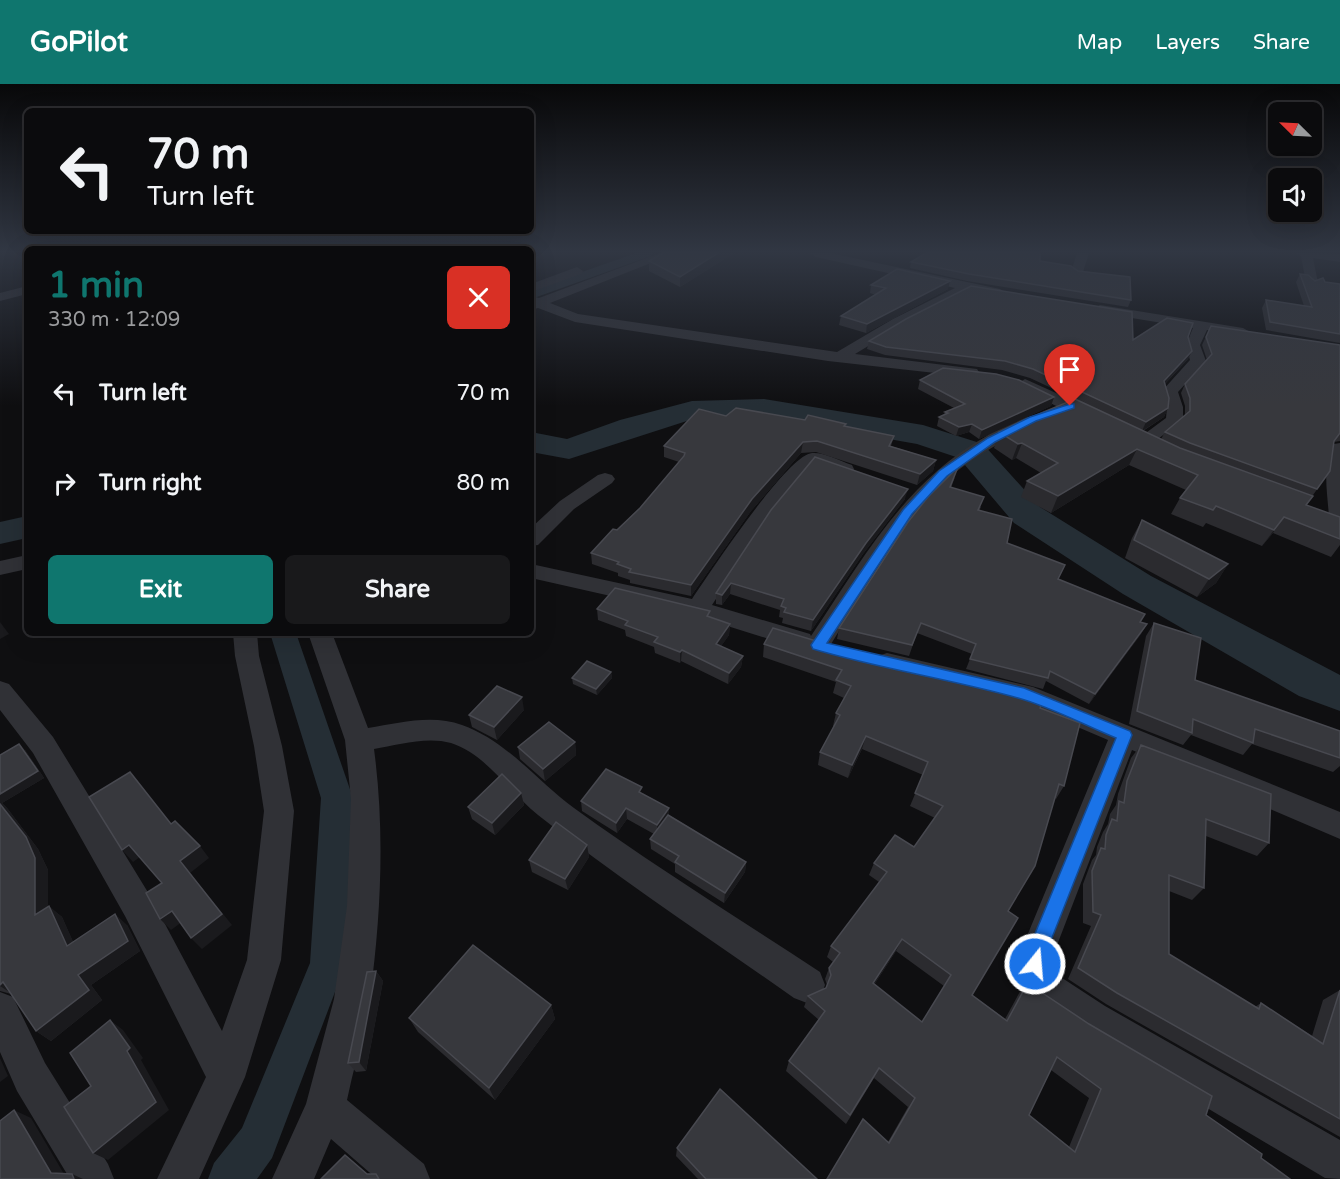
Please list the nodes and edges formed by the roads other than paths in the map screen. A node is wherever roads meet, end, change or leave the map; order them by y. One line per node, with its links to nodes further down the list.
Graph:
1 (543, 304): 6 (street)
2 (933, 304): 6 (street)
3 (1090, 307): 4 (street)
4 (1202, 325): 5 (street); 12 (street)
5 (1253, 333)
6 (840, 357): 7 (street)
7 (986, 373)
8 (1009, 378): 9 (street)
9 (1070, 406): 10 (street); 18 (street)
10 (1088, 414)
11 (1125, 432): 12 (street)
12 (1144, 441): 14 (street)
13 (1340, 448): 20 (street)
14 (1161, 450)
15 (868, 477): 25 (street)
16 (605, 479): 21 (street)
17 (900, 488): 18 (street)
18 (922, 496): 28 (street)
19 (1318, 510): 20 (street)
20 (1340, 518)
21 (534, 537)
22 (24, 563): 23 (street)
23 (0, 568)
24 (534, 572): 25 (street)
25 (697, 609): 28 (street)
26 (245, 636): 35 (street)
27 (321, 636): 31 (street)
28 (842, 652): 30 (street)
29 (0, 691): 35 (street)
30 (1125, 735): 32 (street); 37 (street)
31 (359, 740): 33 (street); 36 (street)
32 (1340, 826)
33 (807, 985)
34 (0, 1010): 38 (street)
35 (226, 1077): 39 (street)
36 (325, 1108): 40 (street); 41 (street)
37 (1340, 1163)
38 (93, 1179)
39 (178, 1179)
40 (293, 1179)
41 (409, 1179)

